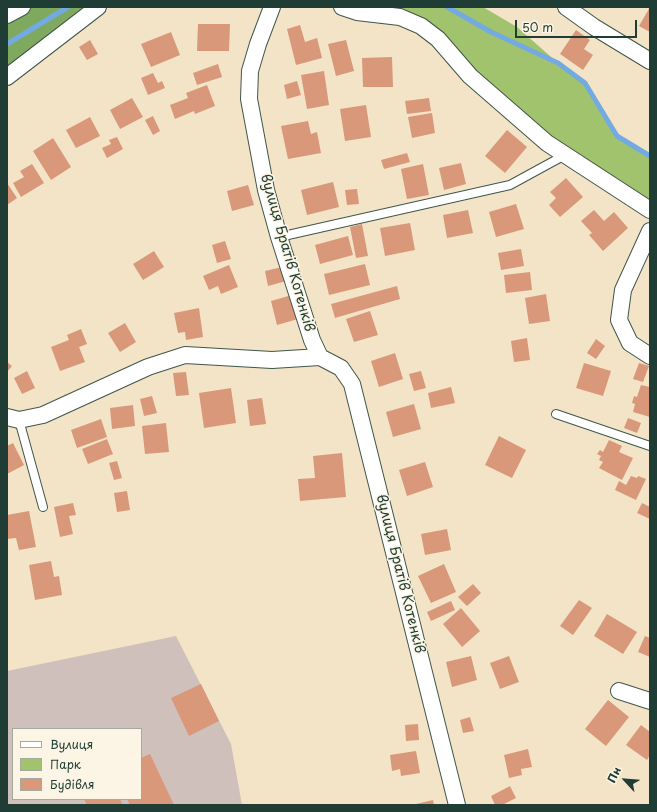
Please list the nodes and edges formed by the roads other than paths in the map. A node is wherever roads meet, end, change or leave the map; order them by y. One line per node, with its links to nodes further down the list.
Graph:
1 (22, 7): 6 (street)
2 (98, 7): 8 (street)
3 (272, 7): 12 (street, вулиця Братів Котенків)
4 (342, 7): 9 (street)
5 (566, 7): 7 (street)
6 (7, 16)
7 (650, 61)
8 (7, 76)
9 (565, 155): 10 (street); 12 (lane)
10 (650, 210)
11 (650, 231): 13 (street)
12 (279, 237): 14 (street, вулиця Братів Котенків)
13 (650, 356)
14 (320, 357): 16 (street); 21 (street, вулиця Братів Котенків)
15 (556, 414): 17 (lane)
16 (13, 419): 18 (lane)
17 (650, 446)
18 (43, 507)
19 (619, 691): 20 (street)
20 (650, 701)
21 (457, 805)

